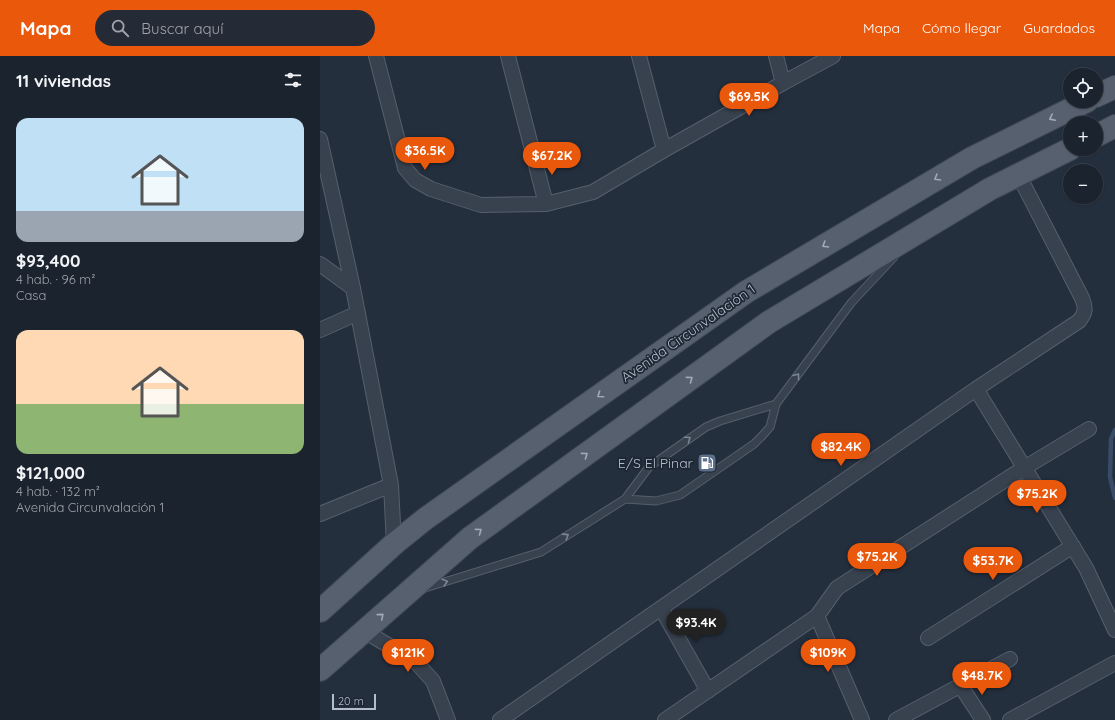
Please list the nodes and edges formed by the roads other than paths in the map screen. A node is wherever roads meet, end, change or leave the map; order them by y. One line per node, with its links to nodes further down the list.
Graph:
1 (376, 56): 16 (street)
2 (508, 56): 16 (street)
3 (639, 56): 13 (street)
4 (776, 56): 6 (street)
5 (833, 56): 6 (street)
6 (783, 83): 13 (street)
7 (1115, 87): 8 (main road)
8 (1103, 93)
9 (1073, 108): 29 (main road, Avenida Circunvalación 1, one-way to 29)
10 (1115, 126): 11 (main road)
11 (1103, 132)
12 (320, 139): 19 (street)
13 (664, 150): 16 (street)
14 (1063, 152): 15 (main road)
15 (1018, 174): 17 (main road); 22 (street)
16 (546, 204)
17 (916, 233): 23 (lane, one-way to 17); 31 (main road, one-way to 17)
18 (320, 264): 19 (street)
19 (353, 288): 20 (street)
20 (358, 313): 21 (street); 26 (street)
21 (320, 330)
22 (976, 389): 25 (street); 32 (street)
23 (776, 404): 27 (lane, one-way to 23); 27 (lane)
24 (1089, 429): 25 (street)
25 (1024, 468): 30 (street); 34 (street)
26 (391, 485): 28 (street); 29 (street)
27 (625, 499): 31 (lane, one-way to 27)
28 (320, 514)
29 (394, 544): 33 (main road, Avenida Circunvalación 1)
30 (1073, 546): 35 (street); 37 (street)
31 (408, 593): 36 (main road, one-way to 31)
32 (661, 608): 42 (street); 44 (street)
33 (320, 611)
34 (817, 616): 42 (street); 46 (street)
35 (1115, 630)
36 (364, 631): 40 (main road); 43 (street)
37 (928, 638)
38 (1010, 659): 41 (street)
39 (1115, 663): 49 (street)
40 (320, 670)
41 (960, 685): 47 (street); 48 (street)
42 (708, 691): 45 (street)
43 (448, 720)
44 (500, 720)
45 (665, 720)
46 (862, 720)
47 (896, 720)
48 (983, 720)
49 (1010, 720)

